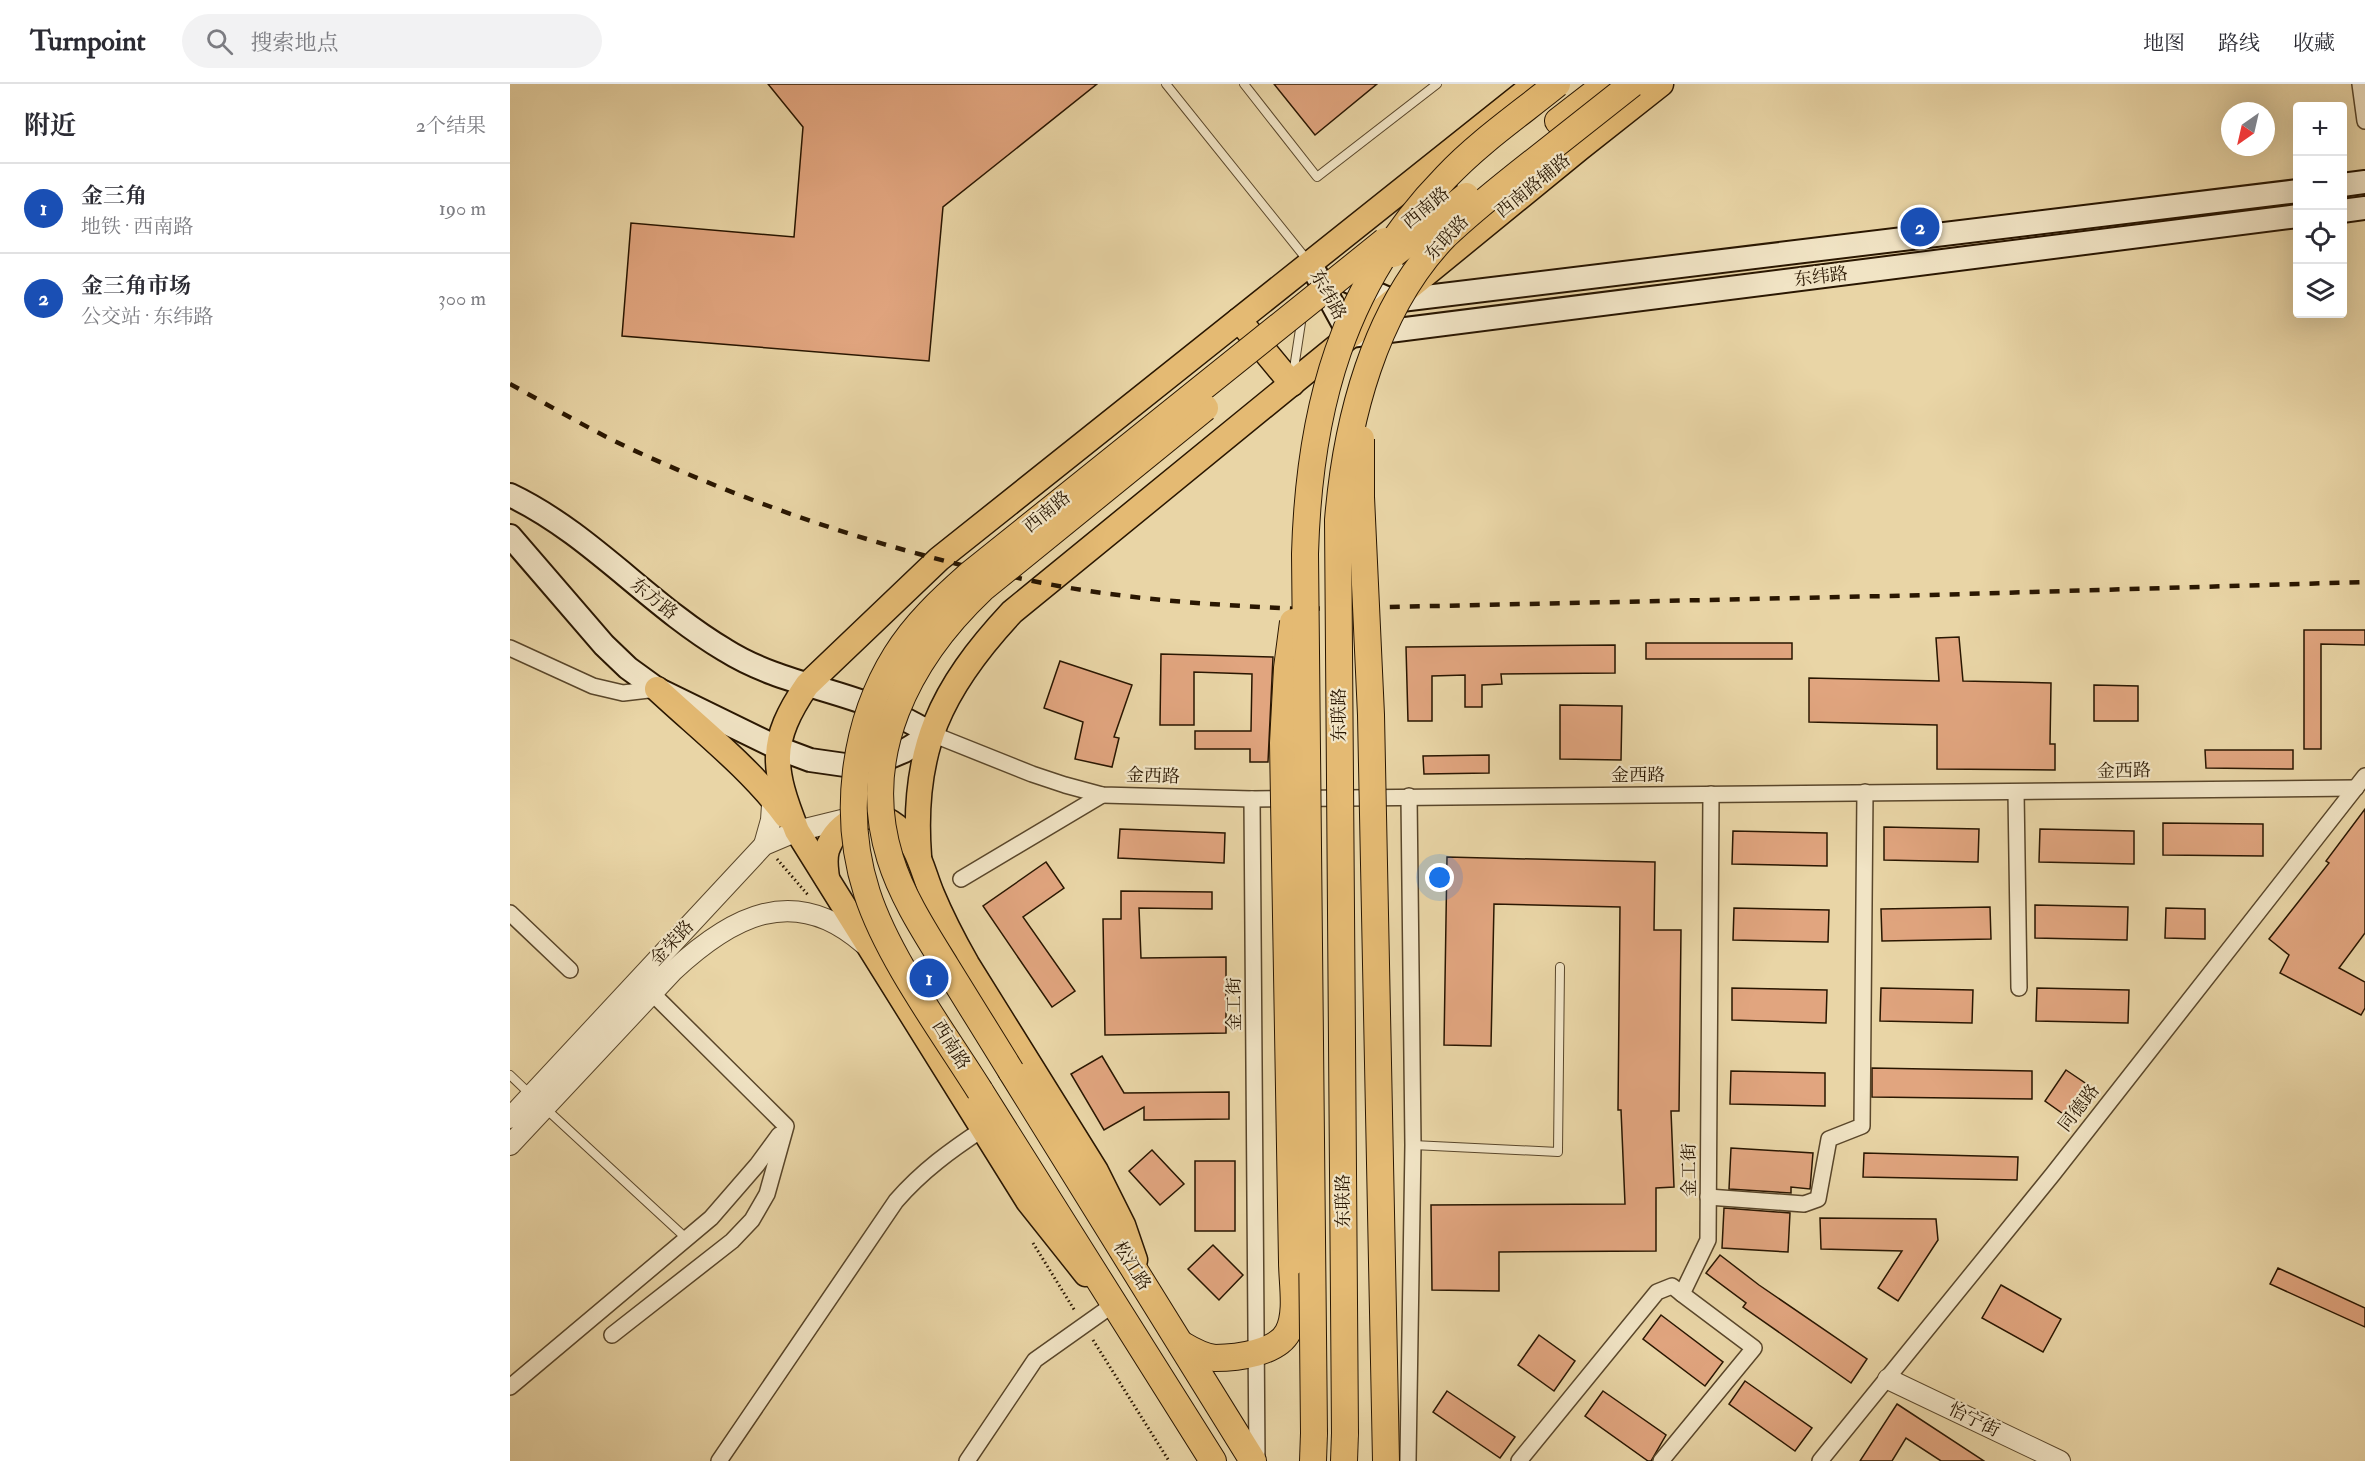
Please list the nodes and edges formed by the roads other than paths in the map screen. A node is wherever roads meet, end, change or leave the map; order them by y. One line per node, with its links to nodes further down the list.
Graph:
1 (1166, 84): 19 (lane)
2 (1244, 84): 3 (lane)
3 (1437, 84)
4 (1535, 84): 19 (main road)
5 (1557, 84): 27 (highway, 东联路, bridge)
6 (1580, 84): 11 (highway, 西南路)
7 (1606, 84): 11 (highway, 西南路)
8 (1632, 84): 24 (highway, 东联路, bridge)
9 (1661, 84): 21 (main road, 西南路辅路)
10 (2360, 84): 12 (street)
11 (1554, 115): 54 (highway, 西南路, bridge); 56 (highway, 西南路, bridge)
12 (2365, 121)
13 (2365, 183): 14 (main road)
14 (2347, 185)
15 (2293, 192): 21 (main road, 东纬路)
16 (2365, 208): 17 (main road)
17 (2347, 210)
18 (2293, 217): 23 (main road, 东纬路)
19 (1309, 269): 21 (main road, 东纬路); 22 (main road, 西南路); 23 (main road, 东纬路)
20 (1305, 296): 25 (lane)
21 (1393, 301): 23 (main road, 西南路辅路)
22 (1239, 320): 25 (main road); 30 (main road, 西南路)
23 (1350, 336): 25 (main road)
24 (1370, 367): 78 (highway, 东联路, bridge); 79 (highway, bridge)
25 (1292, 384): 32 (main road)
26 (510, 495): 30 (main road, 东方路)
27 (1306, 506): 70 (highway, bridge); 77 (highway, 东联路, bridge)
28 (510, 536): 31 (main road)
29 (510, 648): 31 (street)
30 (807, 685): 32 (main road, 东方路); 33 (main road, 西南路)
31 (657, 689): 33 (main road); 40 (main road)
32 (932, 734): 33 (main road); 38 (street, 金西路); 45 (main road)
33 (778, 748): 40 (street); 43 (main road)
34 (2360, 782): 36 (street, 金西路); 71 (street, 同德路)
35 (1865, 792): 36 (street, 金西路); 37 (street, 金西路); 63 (street)
36 (2016, 792): 52 (street)
37 (1712, 794): 39 (street, 金西路); 63 (street, 金工街)
38 (1102, 795): 41 (street, 金西路); 47 (street)
39 (1409, 796): 41 (street, 金西路); 61 (street)
40 (772, 798): 43 (main road); 44 (street)
41 (1252, 799): 70 (street, 金工街)
42 (862, 815): 43 (street, 金荣路); 45 (main road); 46 (main road)
43 (797, 831): 44 (street, 金荣路); 46 (main road)
44 (764, 845): 57 (street, 金荣路)
45 (919, 856): 65 (main road)
46 (827, 878): 49 (main road)
47 (961, 879)
48 (510, 914): 51 (street)
49 (872, 951): 53 (street, 金荣路); 60 (main road)
50 (1560, 967): 61 (lane)
51 (570, 970)
52 (2019, 988)
53 (652, 993): 57 (street, 金荣路); 59 (street)
54 (1011, 1071): 65 (highway, 松江路)
55 (510, 1076): 57 (lane)
56 (980, 1091): 67 (highway, 松江路)
57 (538, 1101): 58 (street, 金荣路); 62 (street, 金荣路); 64 (lane)
58 (510, 1118)
59 (786, 1126): 64 (street); 68 (street)
60 (983, 1129): 67 (main road); 73 (street)
61 (1413, 1144): 80 (street)
62 (510, 1145)
63 (1708, 1197): 66 (street, 金工街)
64 (687, 1239): 72 (street)
65 (1143, 1284): 69 (highway, 松江路)
66 (1682, 1294): 81 (street); 82 (street)
67 (1114, 1304): 74 (street); 75 (highway, 松江路)
68 (612, 1335)
69 (1181, 1344): 70 (highway); 76 (highway, 松江路)
70 (1256, 1353): 76 (street, 金工街)
71 (1888, 1379): 83 (street, 同德路); 84 (street, 怡宁街)
72 (510, 1387)
73 (719, 1461)
74 (967, 1461)
75 (1212, 1461)
76 (1255, 1461)
77 (1313, 1461)
78 (1344, 1461)
79 (1386, 1461)
80 (1408, 1461)
81 (1520, 1461)
82 (1661, 1461)
83 (1820, 1461)
84 (2060, 1461)

